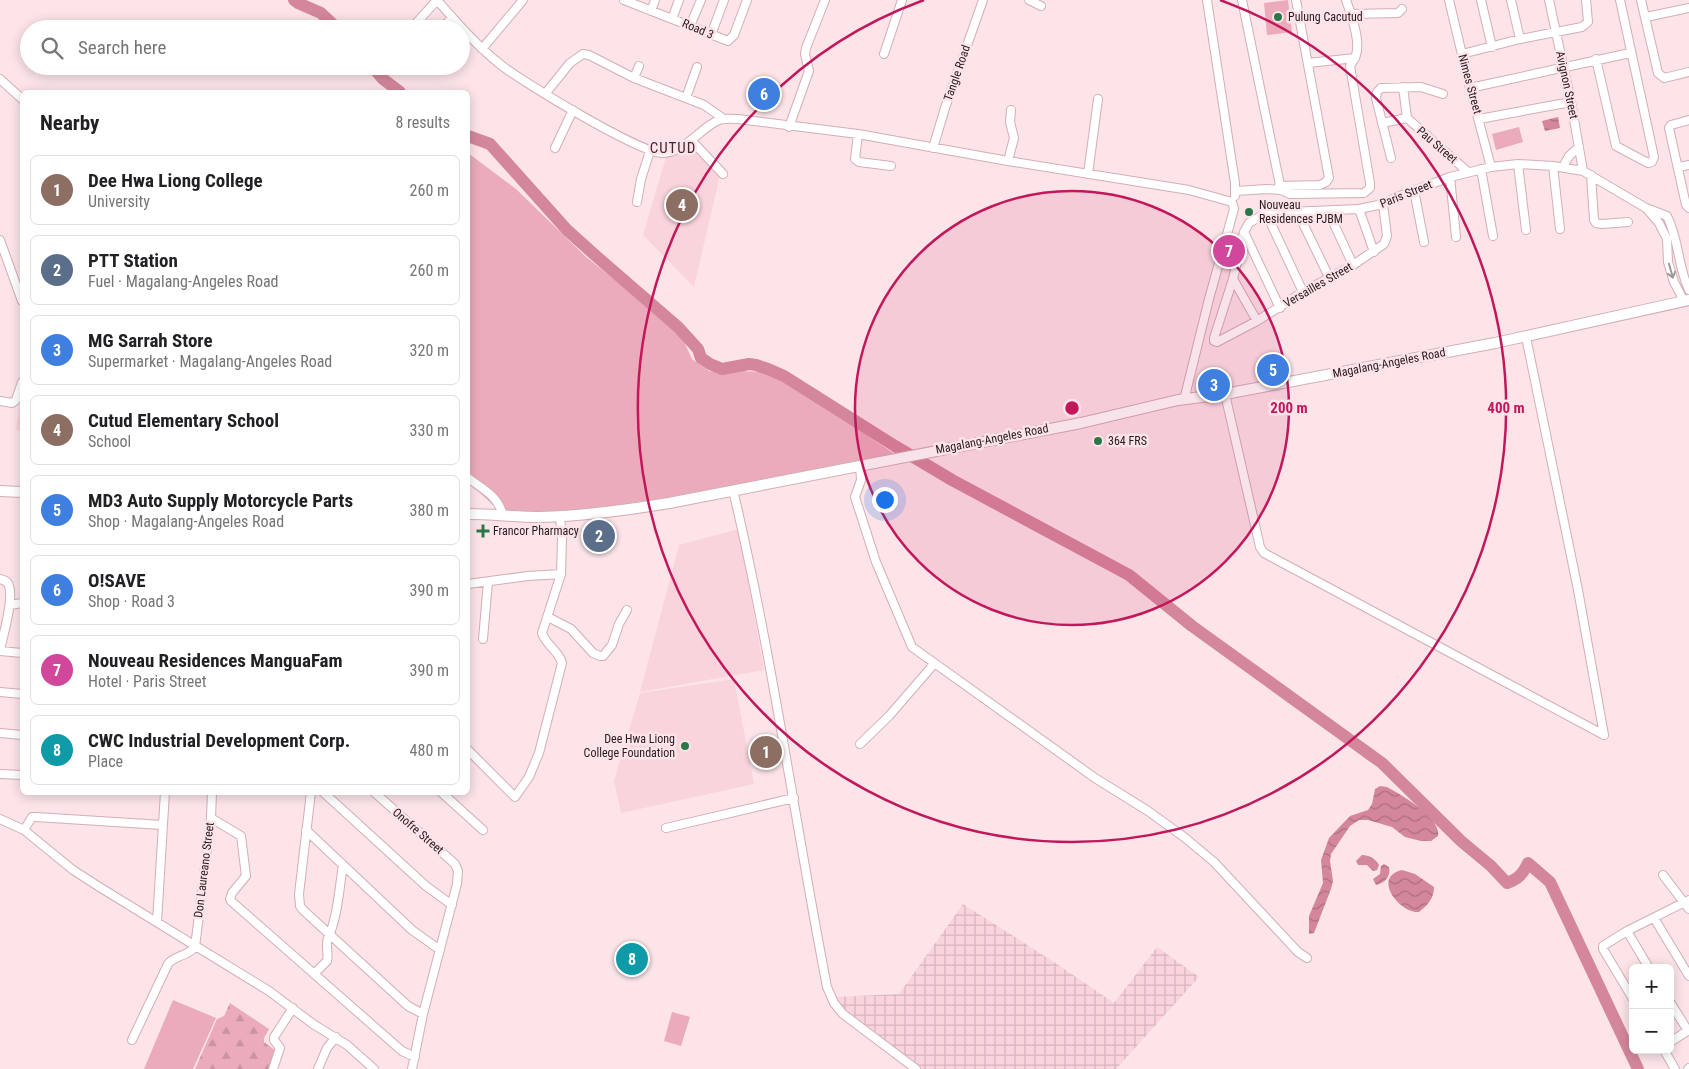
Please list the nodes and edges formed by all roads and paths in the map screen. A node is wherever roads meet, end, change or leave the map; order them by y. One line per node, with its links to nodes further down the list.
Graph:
1 (437, 0): 30 (street); 32 (street)
2 (522, 0): 39 (street)
3 (655, 0): 27 (street)
4 (679, 0): 31 (street)
5 (701, 0): 33 (street)
6 (724, 0): 35 (street)
7 (747, 0): 35 (street, Road 3)
8 (825, 0): 67 (street)
9 (902, 0): 41 (street)
10 (983, 0): 72 (street, Tangle Road)
11 (1029, 0): 24 (street)
12 (1207, 0): 92 (street)
13 (1242, 0): 90 (street)
14 (1296, 0): 45 (street)
15 (1346, 0): 28 (street)
16 (1449, 0): 42 (street, Nimes Street)
17 (1481, 0): 38 (street)
18 (1511, 0): 37 (street)
19 (1548, 0): 34 (street, Avignon Street)
20 (1586, 0): 34 (street)
21 (1620, 0): 40 (street)
22 (1641, 0): 29 (street)
23 (629, 1): 27 (street, Road 3)
24 (1041, 6)
25 (1689, 8): 29 (street)
26 (1402, 9): 28 (street)
27 (651, 11): 31 (street, Road 3)
28 (1351, 14): 43 (street)
29 (1646, 17): 49 (street)
30 (452, 18)
31 (672, 19): 33 (street, Road 3)
32 (419, 20)
33 (690, 26): 35 (street, Road 3)
34 (1556, 31): 37 (street); 48 (street, Avignon Street)
35 (711, 35)
36 (470, 37): 39 (street)
37 (1520, 39): 38 (street)
38 (1492, 46): 42 (street)
39 (482, 49): 54 (street)
40 (1630, 53): 44 (street); 44 (street)
41 (884, 54)
42 (1462, 54): 53 (street, Nimes Street)
43 (1355, 58): 45 (street); 90 (street)
44 (1596, 59): 48 (street)
45 (1308, 63): 90 (street)
46 (639, 66): 50 (street)
47 (697, 67): 57 (street)
48 (1563, 67): 53 (street); 59 (street, Avignon Street)
49 (1689, 72)
50 (634, 78): 54 (street); 57 (street)
51 (0, 79): 56 (street)
52 (1403, 87): 55 (street); 62 (street, Pau Street); 66 (street)
53 (1470, 88): 64 (street, Nimes Street)
54 (545, 94): 60 (street)
55 (1443, 94)
56 (20, 96)
57 (686, 98): 63 (street)
58 (1098, 99): 87 (street)
59 (1571, 102): 64 (street); 70 (street, Avignon Street)
60 (573, 110): 71 (street); 73 (street)
61 (1011, 110): 75 (street)
62 (1407, 118): 66 (street, Pau Street); 85 (street, Pau Street)
63 (724, 119): 67 (street); 69 (street)
64 (1479, 119): 80 (street, Nimes Street)
65 (1689, 120): 82 (street)
66 (1382, 123): 74 (street)
67 (789, 126): 68 (street)
68 (858, 134): 72 (street); 78 (street)
69 (692, 141): 73 (street); 86 (street)
70 (1579, 146): 81 (street); 84 (street, Avignon Street)
71 (555, 148)
72 (933, 148): 75 (street)
73 (650, 151): 93 (street)
74 (1391, 158)
75 (1008, 161): 87 (street)
76 (1518, 164): 79 (street, Paris Street); 80 (street, Paris Street); 104 (street)
77 (1689, 165): 82 (street)
78 (891, 166)
79 (1553, 166): 81 (street, Paris Street); 103 (street)
80 (1491, 167): 83 (street, Paris Street)
81 (1563, 167): 84 (street, Paris Street)
82 (1679, 167): 97 (street)
83 (1482, 170): 85 (street, Paris Street); 106 (street)
84 (1583, 171): 88 (street, Paris Street)
85 (1468, 172): 89 (street, Paris Street)
86 (723, 174)
87 (1088, 174): 94 (street)
88 (1591, 175): 96 (street, Paris Street); 102 (street)
89 (1450, 177): 91 (street, Paris Street); 108 (street)
90 (1280, 188): 92 (street)
91 (1414, 190): 95 (street, Paris Street); 111 (street)
92 (1236, 191): 94 (street)
93 (637, 202)
94 (1230, 204): 125 (street)
95 (1383, 204): 98 (street, Paris Street); 112 (street, Versailles Street)
96 (1646, 208): 107 (street, Paris Street); 109 (street)
97 (1689, 208)
98 (1359, 209): 100 (street, Paris Street); 112 (street)
99 (1297, 211): 100 (street, Paris Street); 101 (street, Paris Street); 114 (street)
100 (1328, 211): 113 (street)
101 (1266, 213): 105 (street); 117 (street)
102 (1628, 222)
103 (1560, 229)
104 (1526, 230)
105 (1244, 232): 115 (street); 120 (street)
106 (1493, 236)
107 (1675, 236): 109 (street); 116 (street, Paris Street)
108 (1456, 237)
109 (1667, 239): 119 (street, one-way to 119)
110 (0, 240): 118 (street)
111 (1424, 242)
112 (1374, 252): 113 (street, Versailles Street)
113 (1353, 265): 114 (street, Versailles Street)
114 (1330, 277): 117 (street, Versailles Street)
115 (1233, 279): 121 (street); 121 (street, Versailles Street)
116 (1689, 290)
117 (1303, 292): 120 (street, Versailles Street)
118 (20, 295)
119 (1686, 300): 122 (main road, Magalang-Angeles Road)
120 (1280, 308): 121 (street, Versailles Street)
121 (1257, 322)
122 (1526, 336): 124 (main road, Magalang-Angeles Road); 124 (street)
123 (20, 388): 126 (street)
124 (1225, 394): 125 (main road, Magalang-Angeles Road)
125 (1181, 400): 127 (main road, Magalang-Angeles Road)
126 (0, 401)
127 (860, 466): 129 (main road, Magalang-Angeles Road); 146 (street)
128 (470, 479): 133 (street)
129 (733, 490): 134 (main road, Magalang-Angeles Road); 161 (street)
130 (0, 491): 131 (main road)
131 (20, 492)
132 (470, 514): 133 (main road, Magalang-Angeles Road)
133 (503, 515): 134 (main road, Magalang-Angeles Road)
134 (560, 516): 135 (street)
135 (561, 574): 137 (street); 142 (street)
136 (0, 579): 140 (street)
137 (488, 582): 138 (street); 143 (street)
138 (470, 584)
139 (20, 603): 140 (street)
140 (10, 605): 144 (street)
141 (628, 610): 142 (street)
142 (548, 616): 152 (street)
143 (483, 639)
144 (0, 651): 145 (street)
145 (20, 653)
146 (934, 664): 151 (street); 179 (street)
147 (0, 692): 148 (street)
148 (20, 694)
149 (0, 733): 150 (street)
150 (20, 735)
151 (860, 744)
152 (470, 752)
153 (0, 774): 154 (street)
154 (20, 775)
155 (165, 795): 164 (street)
156 (212, 795): 162 (street, Don Laureano Street)
157 (311, 795): 167 (street)
158 (326, 795): 172 (street)
159 (377, 795): 172 (street, Onofre Street)
160 (444, 795): 168 (street)
161 (794, 798): 165 (street); 193 (street)
162 (211, 818): 177 (street, Don Laureano Street); 181 (street)
163 (0, 819): 166 (street)
164 (162, 825): 166 (street); 174 (street)
165 (666, 828)
166 (24, 830): 174 (street)
167 (306, 830): 169 (street); 176 (street)
168 (482, 830)
169 (343, 866): 176 (street); 178 (street)
170 (1664, 875): 171 (street)
171 (1688, 903): 173 (street)
172 (452, 905): 178 (street)
173 (1654, 918): 175 (street); 182 (street)
174 (157, 922): 177 (street)
175 (1627, 932): 180 (street); 183 (street)
176 (331, 934): 181 (street); 186 (street)
177 (195, 947): 184 (street); 189 (street)
178 (440, 950): 186 (street)
179 (1307, 958)
180 (1647, 964)
181 (314, 974): 192 (street)
182 (1689, 976)
183 (1629, 992)
184 (293, 1008): 188 (street); 194 (street)
185 (1674, 1008): 187 (street)
186 (424, 1014): 192 (street)
187 (1688, 1031): 190 (street)
188 (336, 1037): 195 (street); 196 (street)
189 (132, 1040)
190 (1674, 1040)
191 (1667, 1054): 198 (street)
192 (415, 1057): 197 (street)
193 (914, 1068)
194 (273, 1069)
195 (318, 1069)
196 (374, 1069)
197 (412, 1069)
198 (1676, 1069)

